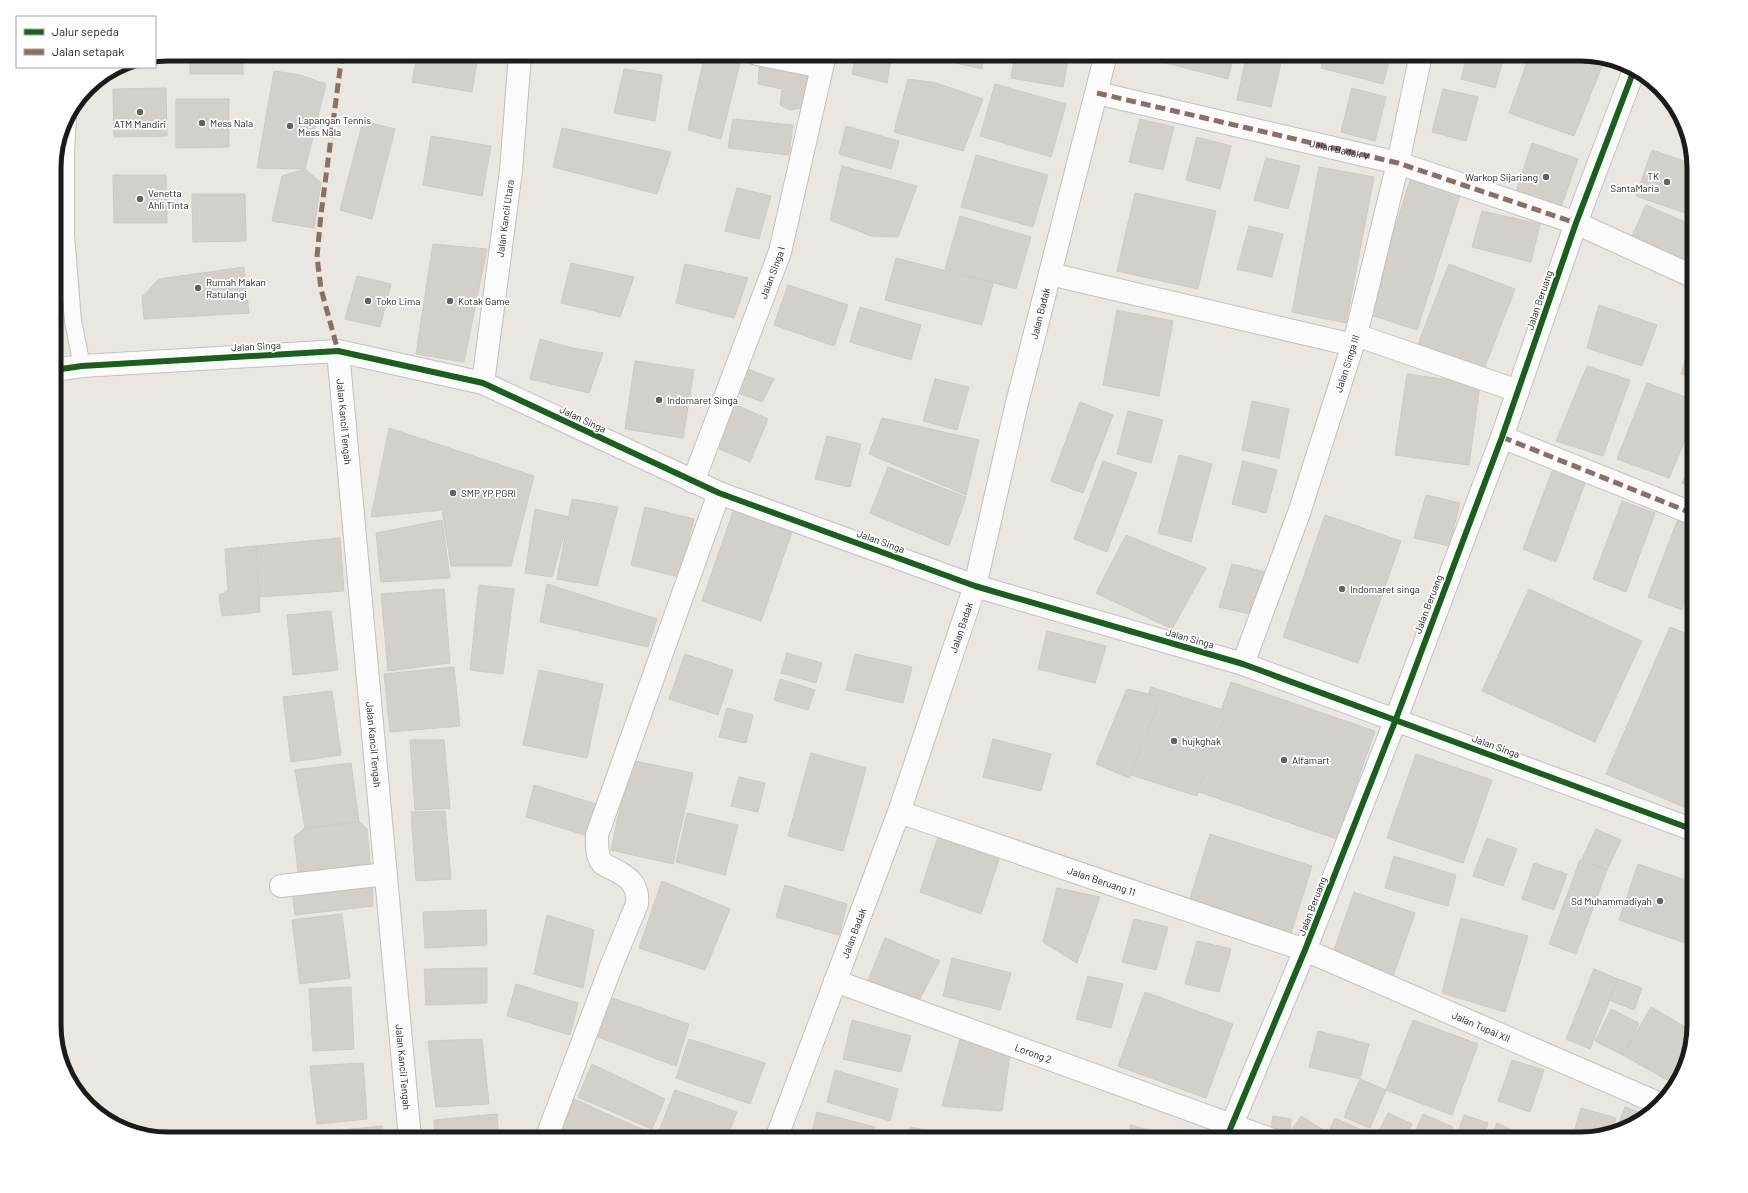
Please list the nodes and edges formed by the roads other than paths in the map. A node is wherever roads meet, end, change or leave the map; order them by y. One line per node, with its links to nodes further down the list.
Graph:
1 (519, 61): 16 (street, Jalan Kancil Utara)
2 (824, 61): 19 (street, Jalan Singa I)
3 (1104, 61): 6 (street, Jalan Badak)
4 (1420, 61): 8 (street, Jalan Singa III)
5 (1632, 75): 9 (street, Jalan Beruang)
6 (1097, 93): 8 (street, Jalan Badak V); 10 (street, Jalan Badak)
7 (67, 133): 14 (lane)
8 (1398, 163): 9 (street, Jalan Badak V); 12 (street, Jalan Singa III)
9 (1576, 223): 11 (street, Jalan Badak V); 17 (street, Jalan Beruang)
10 (1050, 274): 12 (street); 22 (street, Jalan Badak)
11 (1687, 274)
12 (1354, 340): 17 (street); 23 (street, Jalan Singa III)
13 (338, 350): 14 (street, Jalan Singa); 16 (street, Jalan Singa); 27 (street, Jalan Kancil Tengah)
14 (82, 366): 15 (street, Jalan Singa)
15 (61, 369)
16 (483, 383): 19 (street, Jalan Singa)
17 (1518, 391): 18 (street, Jalan Beruang)
18 (1502, 437): 21 (street); 24 (street, Jalan Beruang)
19 (693, 482): 20 (street, Jalan Singa)
20 (719, 493): 22 (street, Jalan Singa); 33 (street)
21 (1687, 511)
22 (975, 586): 23 (street, Jalan Singa); 25 (street, Jalan Badak)
23 (1243, 664): 24 (street, Jalan Singa)
24 (1396, 719): 26 (street, Jalan Singa); 29 (street, Jalan Beruang)
25 (899, 812): 29 (street, Jalan Beruang 11); 30 (street, Jalan Badak)
26 (1687, 827)
27 (386, 874): 28 (street); 32 (street, Jalan Kancil Tengah)
28 (281, 886)
29 (1305, 950): 31 (street, Jalan Tupai XII); 35 (street, Jalan Beruang)
30 (835, 981): 34 (street, Jalan Badak); 35 (street, Lorong 2)
31 (1655, 1101)
32 (409, 1132)
33 (549, 1132)
34 (779, 1132)
35 (1228, 1132)

